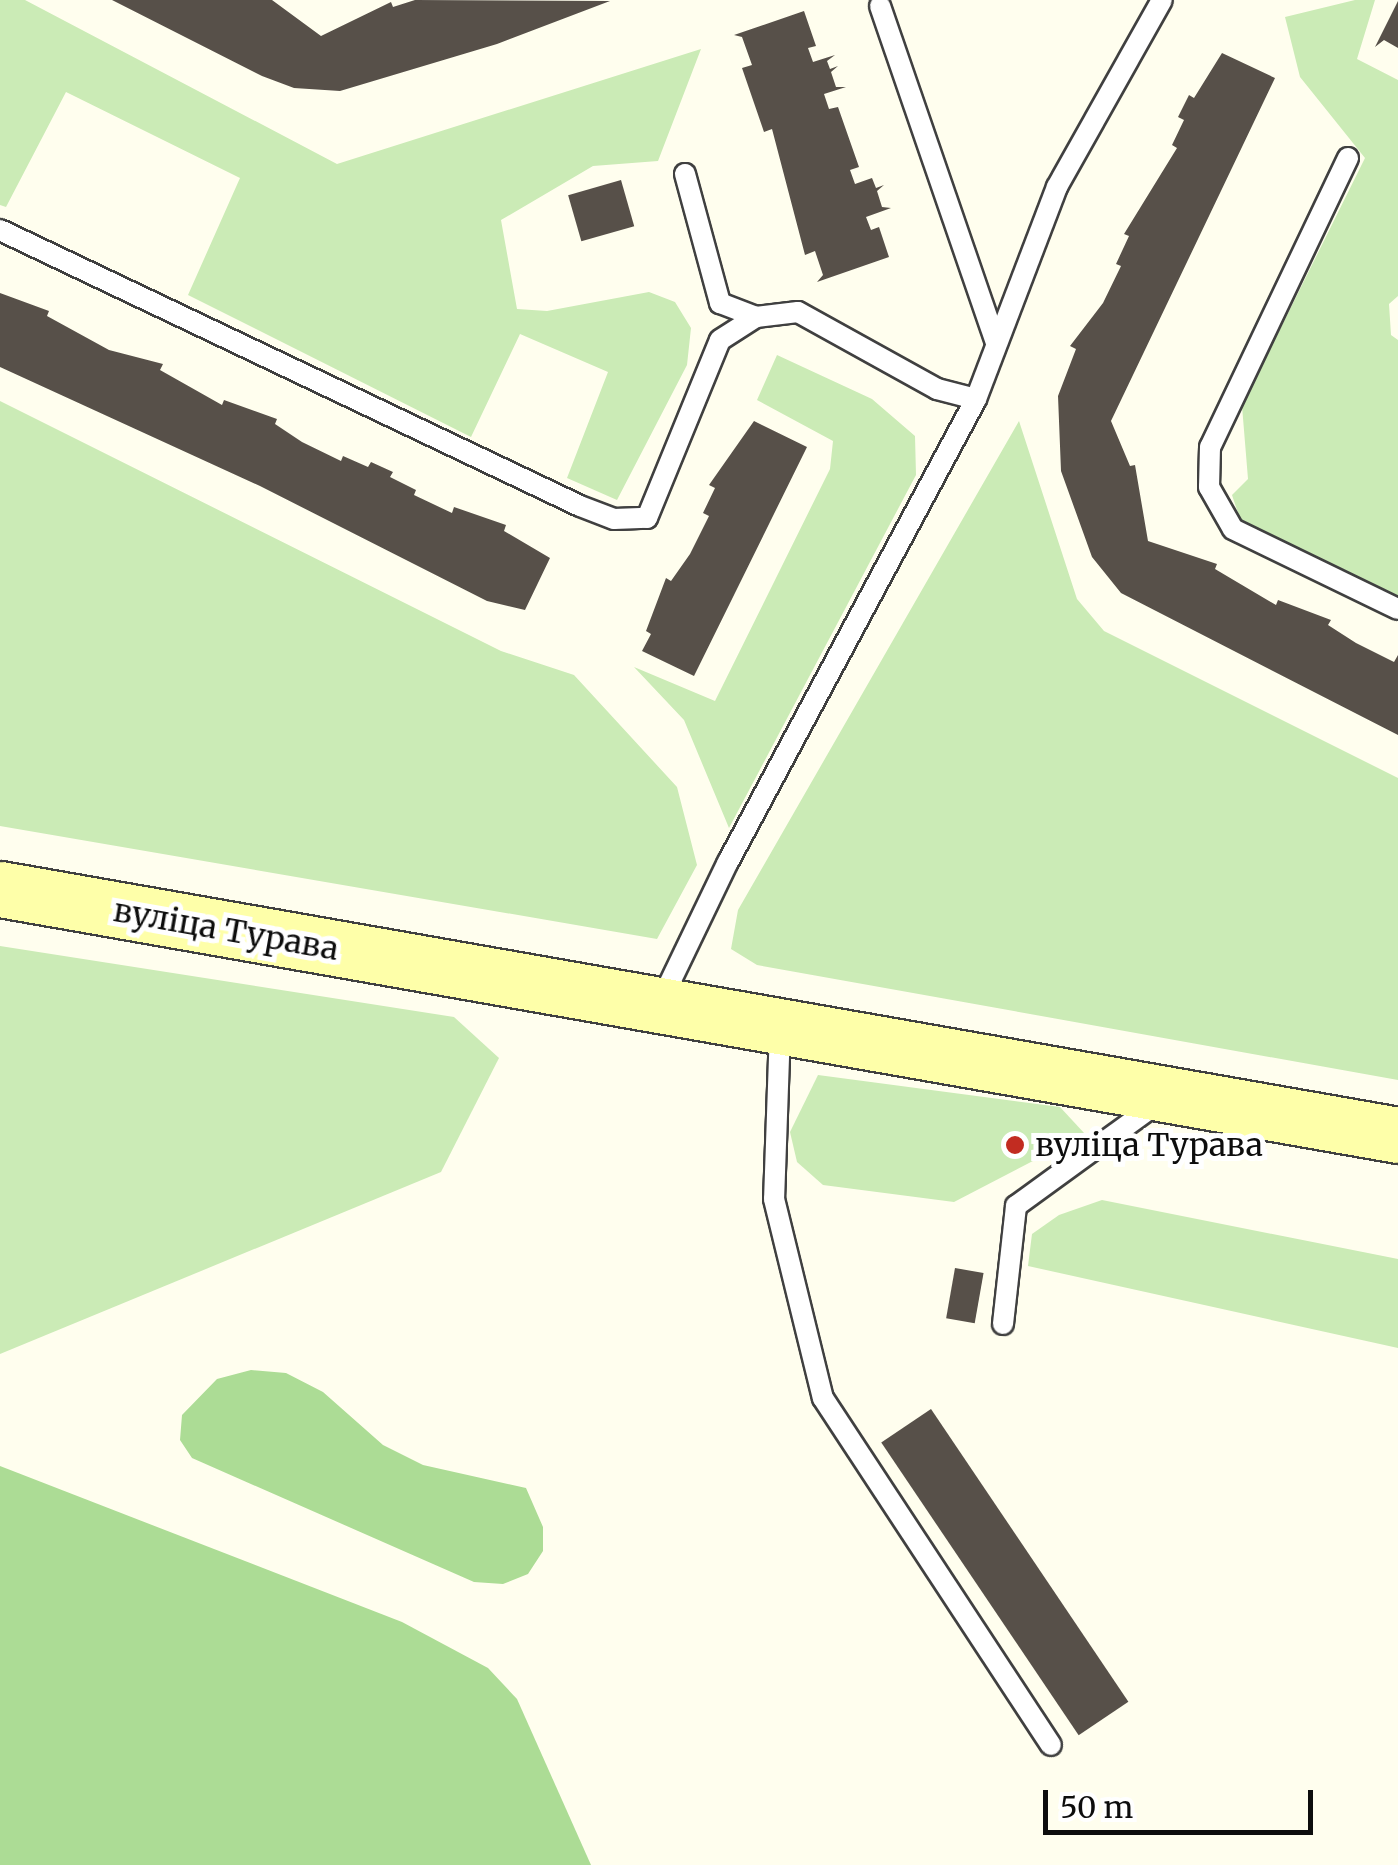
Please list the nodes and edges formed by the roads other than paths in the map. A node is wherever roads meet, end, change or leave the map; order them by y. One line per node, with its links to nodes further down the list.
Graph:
1 (1162, 0): 7 (lane)
2 (880, 6): 7 (lane)
3 (1348, 158): 9 (lane)
4 (685, 174): 6 (lane)
5 (0, 230): 6 (lane)
6 (756, 317): 8 (lane)
7 (996, 343): 8 (lane)
8 (976, 399): 11 (lane)
9 (1398, 609)
10 (0, 889): 11 (main road, вуліца Турава)
11 (659, 1005): 12 (main road, вуліца Турава)
12 (780, 1027): 13 (main road, вуліца Турава); 16 (lane)
13 (1172, 1094): 14 (main road, вуліца Турава); 15 (lane)
14 (1398, 1135)
15 (1002, 1324)
16 (1051, 1745)

